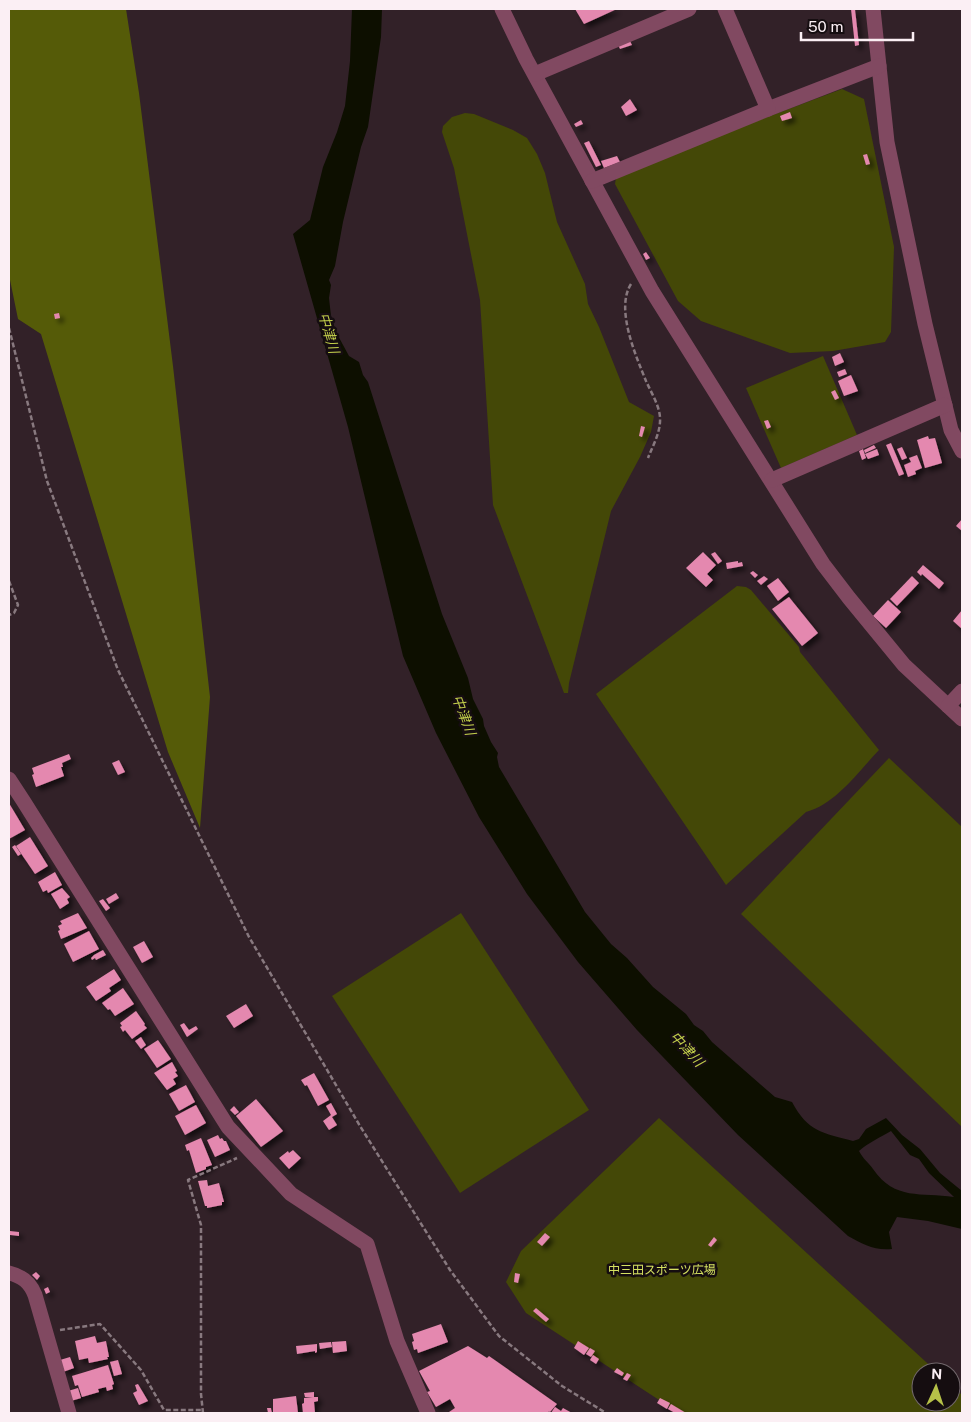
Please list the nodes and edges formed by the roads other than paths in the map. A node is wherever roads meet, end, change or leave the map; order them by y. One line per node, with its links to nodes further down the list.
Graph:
1 (502, 9): 6 (street)
2 (688, 9): 6 (street)
3 (726, 9): 7 (street)
4 (873, 9): 5 (street)
5 (879, 66): 7 (street); 9 (street)
6 (535, 74): 8 (street)
7 (768, 109): 8 (street)
8 (592, 181): 11 (street)
9 (945, 405): 10 (street); 11 (street)
10 (962, 451)
11 (772, 480): 13 (street)
12 (962, 691): 13 (street)
13 (948, 706): 14 (street)
14 (962, 719)
15 (9, 779): 18 (street)
16 (9, 1272): 17 (street)
17 (69, 1413)
18 (428, 1413)

